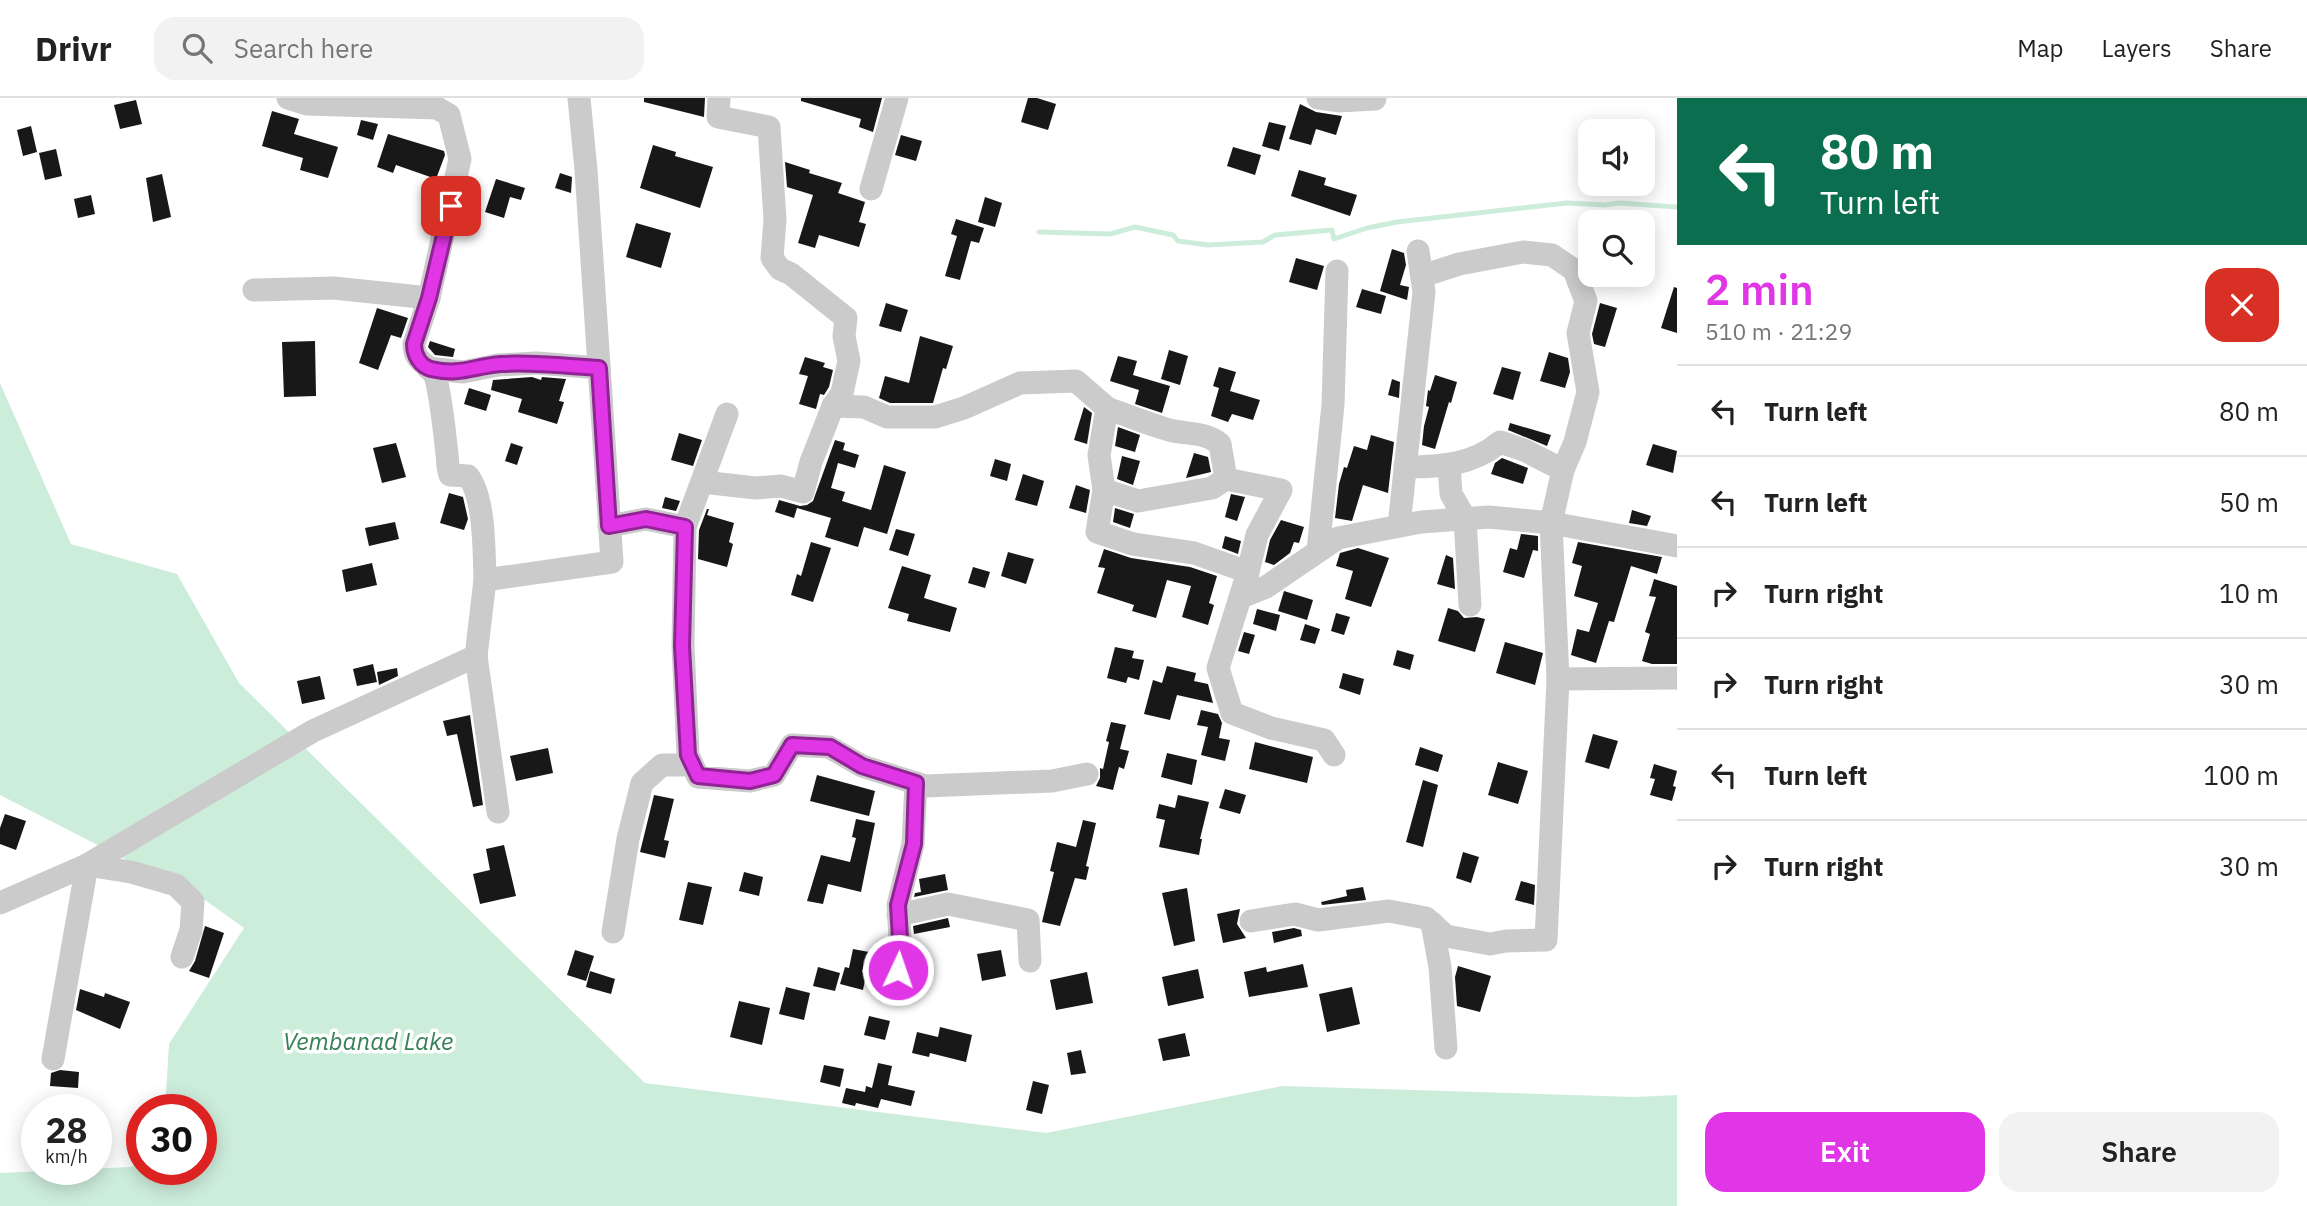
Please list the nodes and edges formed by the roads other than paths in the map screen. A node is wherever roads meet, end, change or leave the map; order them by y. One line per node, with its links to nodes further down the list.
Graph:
1 (288, 98): 7 (street)
2 (579, 98): 15 (street)
3 (719, 98): 16 (street)
4 (897, 98): 8 (street)
5 (1318, 98): 6 (street)
6 (1374, 99)
7 (437, 103): 13 (street)
8 (871, 189)
9 (1418, 251): 11 (street)
10 (1337, 271): 31 (street)
11 (1422, 276): 20 (street); 21 (street)
12 (254, 290): 13 (street)
13 (429, 298): 14 (street)
14 (428, 368): 15 (street); 33 (street)
15 (599, 368): 27 (street)
16 (833, 406): 17 (street); 23 (street)
17 (1107, 408): 22 (street); 24 (street)
18 (727, 414): 23 (street)
19 (1449, 465): 20 (street); 21 (street); 25 (street)
20 (1405, 467): 28 (street)
21 (1563, 470): 26 (street)
22 (1226, 479): 24 (street); 32 (street)
23 (702, 482): 29 (street)
24 (1104, 490): 32 (street)
25 (1465, 518): 26 (street); 28 (street); 35 (street)
26 (1551, 523): 30 (street); 37 (street)
27 (609, 526): 29 (street); 33 (street)
28 (1399, 526): 31 (street)
29 (685, 527): 40 (street)
30 (1677, 546)
31 (1318, 551): 34 (street)
32 (1248, 572): 34 (street)
33 (485, 580): 36 (street)
34 (1241, 597): 39 (street)
35 (1470, 605)
36 (476, 656): 43 (street); 44 (street)
37 (1558, 678): 38 (street); 48 (street)
38 (1677, 678)
39 (1334, 755)
40 (692, 765): 42 (street); 49 (street)
41 (1087, 775): 42 (street)
42 (916, 783): 46 (street)
43 (498, 812)
44 (86, 865): 45 (street); 50 (street); 54 (street)
45 (0, 903)
46 (898, 915): 51 (street); 52 (street)
47 (1251, 920): 48 (street)
48 (1432, 923): 53 (street)
49 (613, 932)
50 (182, 957)
51 (1030, 961)
52 (876, 971)
53 (1446, 1048)
54 (53, 1059)

